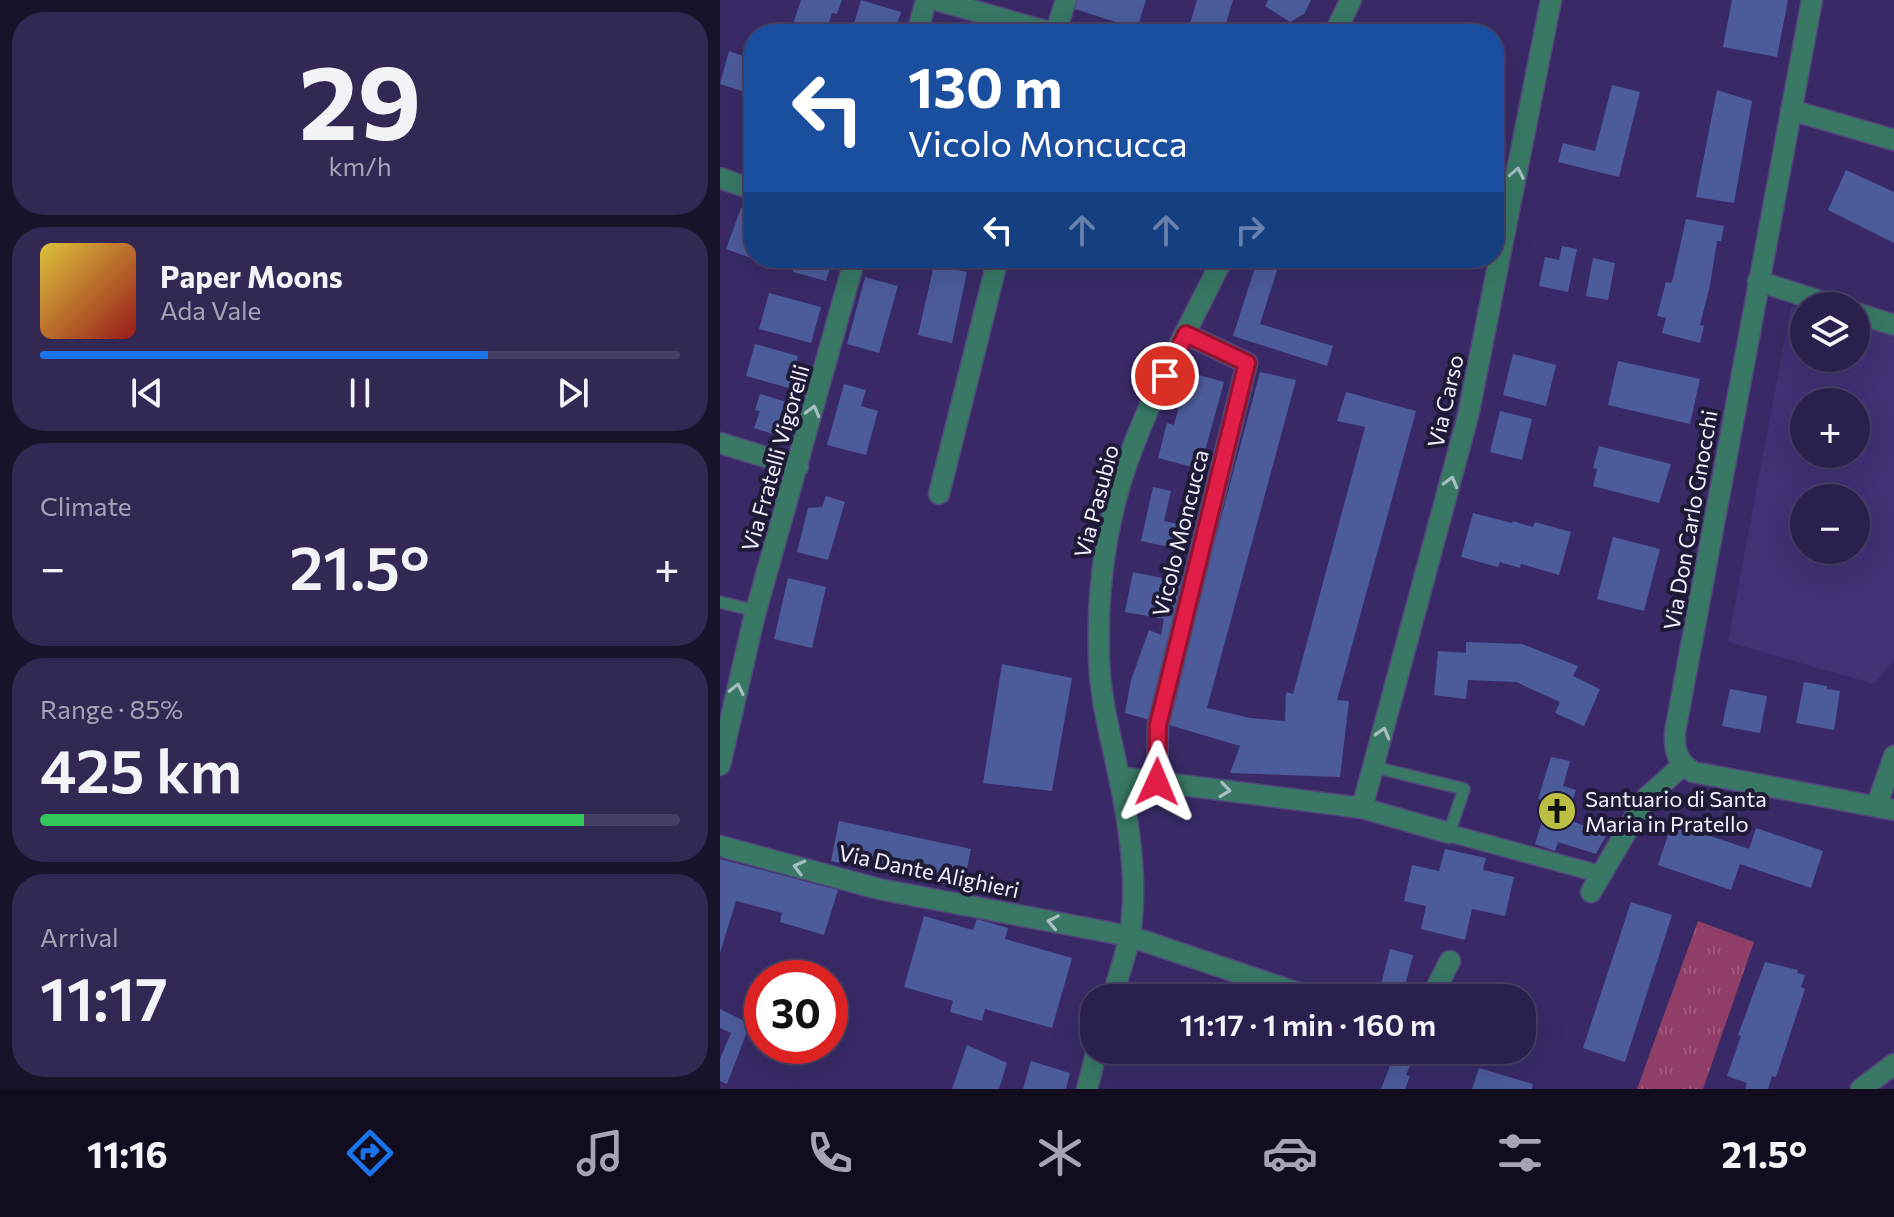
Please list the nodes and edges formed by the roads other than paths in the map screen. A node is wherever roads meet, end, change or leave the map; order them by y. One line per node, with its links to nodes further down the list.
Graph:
1 (926, 0): 7 (street)
2 (936, 0): 8 (street)
3 (1066, 0): 9 (street)
4 (1351, 0): 10 (street)
5 (1551, 0): 15 (street, Via Carso, one-way to 5)
6 (1812, 0): 11 (street, Via Don Carlo Gnocchi)
7 (920, 24)
8 (1020, 24)
9 (1058, 24)
10 (1339, 24)
11 (1791, 110): 12 (street); 20 (street, Via Don Carlo Gnocchi)
12 (1894, 140)
13 (720, 178): 14 (street)
14 (744, 186)
15 (1504, 236)
16 (852, 268): 26 (street, Via Fratelli Vigorelli, one-way to 16)
17 (996, 268): 27 (street)
18 (1218, 268): 24 (street, Via Pasubio)
19 (1498, 268): 33 (street, Via Carso, one-way to 19)
20 (1758, 281): 21 (street); 32 (street, Via Don Carlo Gnocchi)
21 (1792, 292)
22 (1870, 317): 23 (street)
23 (1894, 325)
24 (1186, 334): 34 (street, Via Pasubio); 35 (street, Vicolo Moncucca)
25 (720, 443): 26 (street)
26 (798, 467): 29 (street, Via Fratelli Vigorelli)
27 (939, 494)
28 (720, 602): 29 (lane)
29 (756, 611): 31 (street, Via Fratelli Vigorelli, one-way to 29)
30 (1894, 756): 37 (street)
31 (720, 765)
32 (1683, 765): 37 (street); 40 (street)
33 (1374, 767): 36 (street, Via Carso); 38 (lane)
34 (1119, 777): 35 (street); 41 (street, Via Pasubio)
35 (1157, 782): 36 (street, one-way to 36)
36 (1362, 808): 38 (street)
37 (1885, 808)
38 (1449, 833): 40 (street)
39 (720, 846): 41 (street, Via Dante Alighieri, one-way to 39)
40 (1595, 883)
41 (1129, 936): 43 (street, Via Pasubio); 44 (street, Via Dante Alighieri)
42 (1450, 961): 45 (street)
43 (1116, 984)
44 (1271, 984)
45 (1438, 984)
46 (1093, 1064): 48 (street)
47 (1894, 1064): 49 (street)
48 (1087, 1089)
49 (1861, 1089)

